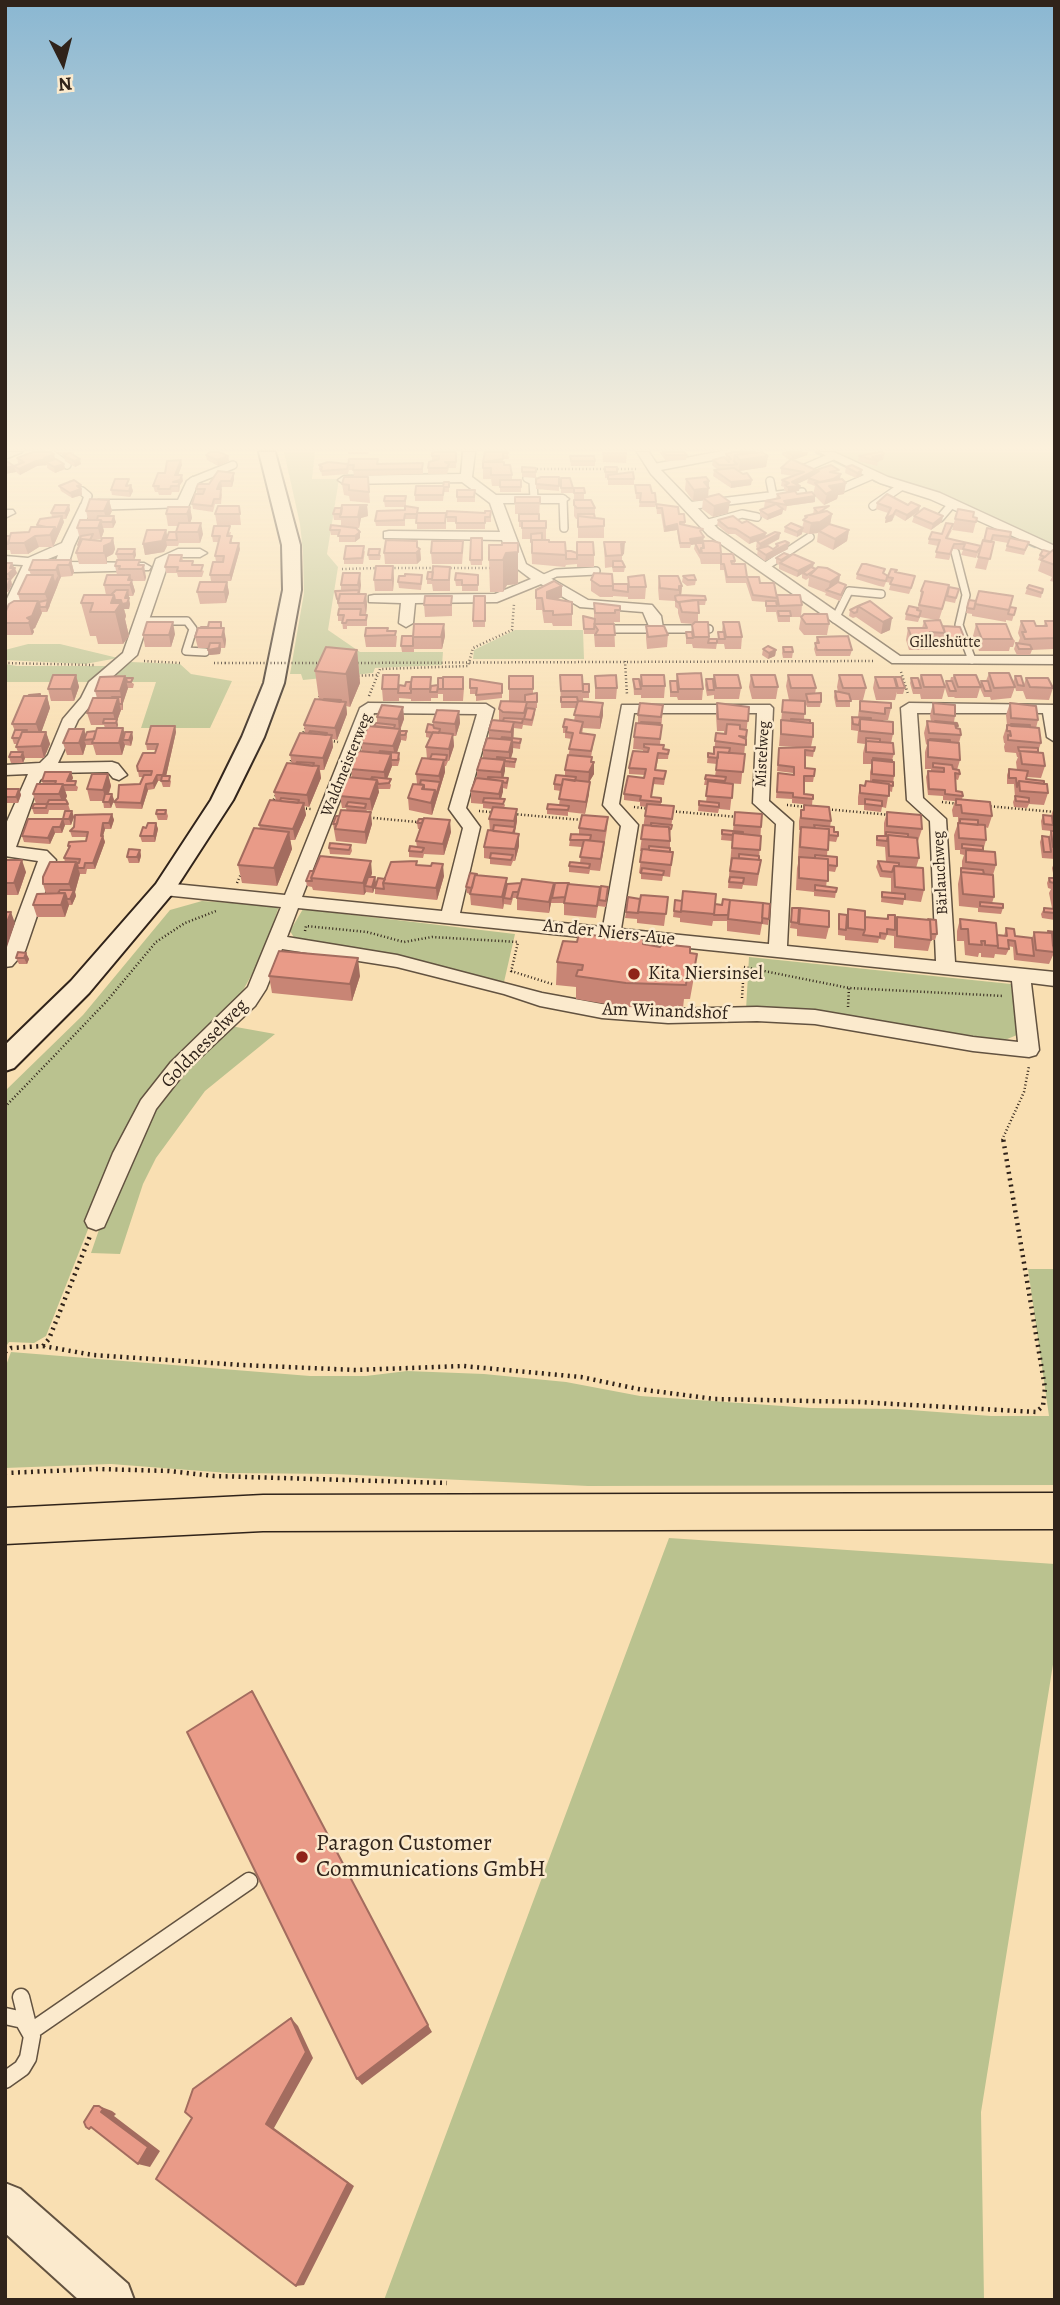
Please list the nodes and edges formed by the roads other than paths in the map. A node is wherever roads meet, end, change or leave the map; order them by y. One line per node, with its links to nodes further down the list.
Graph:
1 (5, 560): 10 (street)
2 (35, 560): 10 (street)
3 (63, 560): 11 (street)
4 (163, 560): 12 (street)
5 (292, 560): 33 (main road)
6 (518, 560): 15 (street)
7 (753, 560): 13 (street, Gilleshütte)
8 (777, 560): 13 (lane)
9 (958, 560): 27 (lane)
10 (32, 561): 11 (street); 19 (street)
11 (62, 564): 12 (street)
12 (159, 567): 21 (street)
13 (764, 568): 20 (street, Gilleshütte)
14 (596, 570): 15 (lane)
15 (547, 582): 18 (street); 23 (street)
16 (881, 594): 20 (lane)
17 (374, 599): 18 (street)
18 (408, 599): 22 (street)
19 (5, 611)
20 (835, 619): 27 (street, Gilleshütte)
21 (141, 621): 26 (lane); 30 (street)
22 (406, 623)
23 (656, 628): 24 (lane); 25 (lane)
24 (602, 629)
25 (709, 629)
26 (205, 652)
27 (972, 660): 28 (street, Gilleshütte)
28 (1055, 660)
29 (1055, 737): 40 (street, Bärlauchweg)
30 (45, 768): 31 (street); 32 (street); 39 (street)
31 (5, 770)
32 (119, 775)
33 (164, 889): 34 (street, An der Niers-Aue); 43 (main road)
34 (293, 900): 35 (street, An der Niers-Aue); 35 (street, Waldmeisterweg); 37 (street)
35 (450, 916): 36 (street, An der Niers-Aue)
36 (611, 933): 38 (street, An der Niers-Aue); 38 (street, Mistelweg)
37 (276, 942): 41 (street, Am Winandshof); 44 (street, Goldnesselweg)
38 (778, 950): 40 (street, An der Niers-Aue)
39 (11, 956)
40 (946, 968): 41 (street, An der Niers-Aue)
41 (1021, 976): 42 (street, An der Niers-Aue)
42 (1055, 979)
43 (5, 1060)
44 (96, 1221)
45 (1055, 1511): 47 (main road)
46 (5, 1512): 47 (main road)
47 (60, 1522): 48 (main road)
48 (5, 1526)
49 (249, 1881): 52 (lane)
50 (21, 1997): 52 (lane)
51 (5, 2016): 52 (lane)
52 (29, 2029): 53 (lane)
53 (5, 2080)
54 (5, 2204): 55 (street)
55 (112, 2300)

